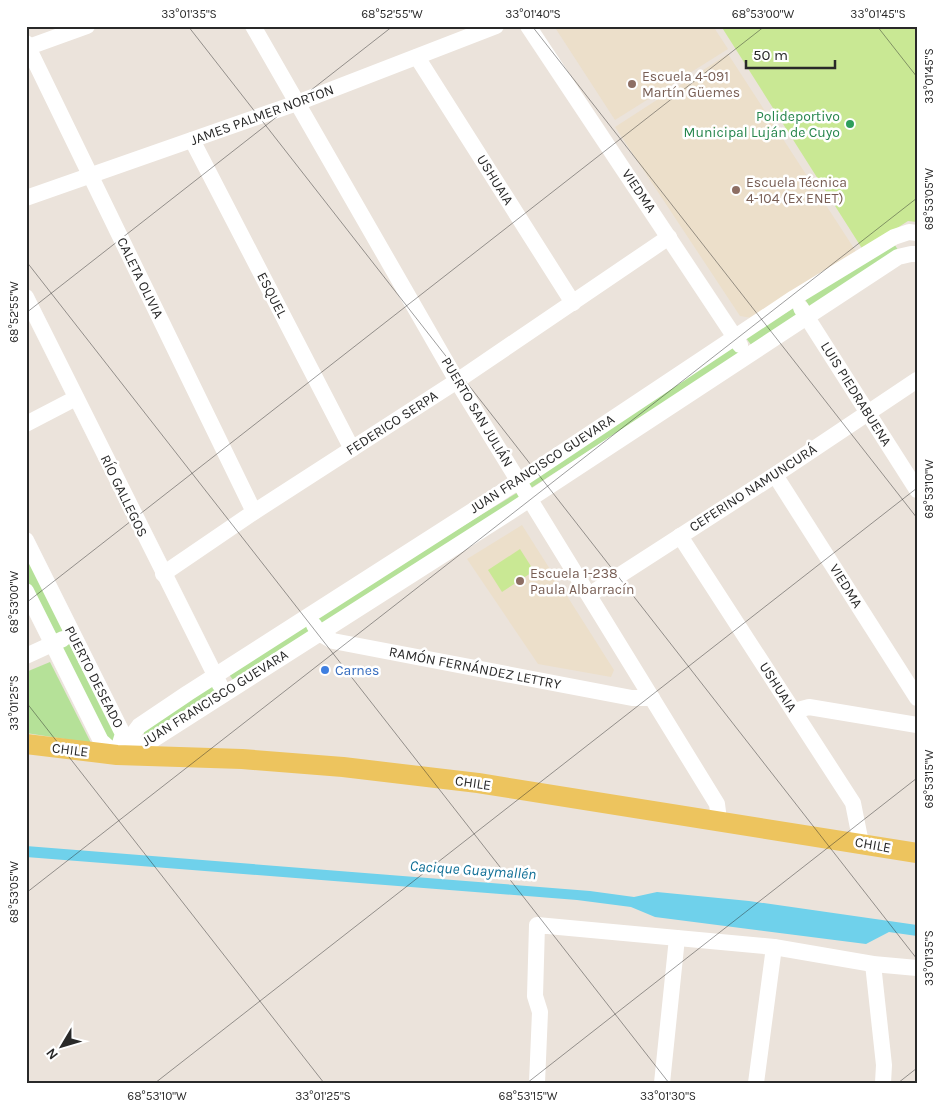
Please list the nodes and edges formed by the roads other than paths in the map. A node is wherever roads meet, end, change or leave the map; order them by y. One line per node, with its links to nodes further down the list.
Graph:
1 (87, 26): 5 (street)
2 (253, 26): 7 (street, PUERTO SAN JULIÁN)
3 (496, 26): 6 (street, JAMES PALMER NORTON)
4 (528, 26): 12 (street, VIEDMA)
5 (27, 46): 9 (street, CALETA OLIVIA)
6 (417, 57): 7 (street, JAMES PALMER NORTON); 16 (street, USHUAIA)
7 (297, 103): 8 (street, JAMES PALMER NORTON); 21 (street, PUERTO SAN JULIÁN)
8 (192, 140): 9 (street, JAMES PALMER NORTON); 25 (street, ESQUEL)
9 (90, 175): 10 (street, JAMES PALMER NORTON); 30 (street, CALETA OLIVIA)
10 (26, 198)
11 (913, 232): 13 (street); 15 (street, JUAN FRANCISCO GUEVARA)
12 (669, 237): 16 (street, FEDERICO SERPA); 18 (street, VIEDMA)
13 (914, 254): 17 (street, JUAN FRANCISCO GUEVARA)
14 (26, 296): 22 (street, RÍO GALLEGOS)
15 (794, 298): 17 (street, LUIS PIEDRABUENA); 18 (street, JUAN FRANCISCO GUEVARA)
16 (572, 303): 21 (street, FEDERICO SERPA)
17 (807, 316): 19 (street, JUAN FRANCISCO GUEVARA); 23 (street, LUIS PIEDRABUENA)
18 (735, 337): 19 (street, VIEDMA); 27 (street, JUAN FRANCISCO GUEVARA)
19 (748, 356): 29 (street, JUAN FRANCISCO GUEVARA)
20 (917, 380): 23 (street, CEFERINO NAMUNCURÁ)
21 (457, 381): 25 (street, FEDERICO SERPA); 27 (street, PUERTO SAN JULIÁN)
22 (76, 398): 24 (street); 33 (street, RÍO GALLEGOS)
23 (868, 412): 26 (street, CEFERINO NAMUNCURÁ); 28 (street, LUIS PIEDRABUENA)
24 (26, 424)
25 (352, 449): 30 (street, FEDERICO SERPA)
26 (775, 475): 31 (street, CEFERINO NAMUNCURÁ); 44 (street, VIEDMA)
27 (518, 481): 29 (street, PUERTO SAN JULIÁN); 36 (street, JUAN FRANCISCO GUEVARA)
28 (917, 490)
29 (530, 499): 35 (street, PUERTO SAN JULIÁN); 37 (street, JUAN FRANCISCO GUEVARA)
30 (254, 512): 33 (street, FEDERICO SERPA)
31 (680, 536): 35 (street, CEFERINO NAMUNCURÁ); 45 (street, USHUAIA)
32 (26, 540): 38 (street, PUERTO DESEADO)
33 (163, 574): 41 (street, RÍO GALLEGOS)
34 (26, 591): 39 (street, PUERTO DESEADO)
35 (589, 595): 43 (street, PUERTO SAN JULIÁN)
36 (308, 616): 37 (street); 41 (street, JUAN FRANCISCO GUEVARA)
37 (319, 633): 42 (street, JUAN FRANCISCO GUEVARA); 43 (street, RAMÓN FERNÁNDEZ LETTRY)
38 (73, 634): 39 (street); 48 (street, PUERTO DESEADO)
39 (53, 644): 40 (street); 48 (street, PUERTO DESEADO)
40 (26, 656)
41 (215, 677): 42 (street, RÍO GALLEGOS); 48 (street, JUAN FRANCISCO GUEVARA)
42 (224, 694): 48 (street, JUAN FRANCISCO GUEVARA)
43 (652, 698): 49 (street, PUERTO SAN JULIÁN)
44 (917, 698)
45 (794, 711): 46 (street); 50 (street, USHUAIA)
46 (917, 725)
47 (26, 744): 48 (main road, CHILE)
48 (117, 754): 49 (main road, CHILE)
49 (719, 820): 50 (main road, CHILE)
50 (861, 843): 51 (main road, CHILE)
51 (917, 853)
52 (677, 938): 53 (street); 56 (street); 57 (street)
53 (774, 947): 54 (street); 58 (street)
54 (873, 964): 55 (street); 59 (street)
55 (917, 968)
56 (537, 1083)
57 (662, 1083)
58 (756, 1083)
59 (883, 1083)

